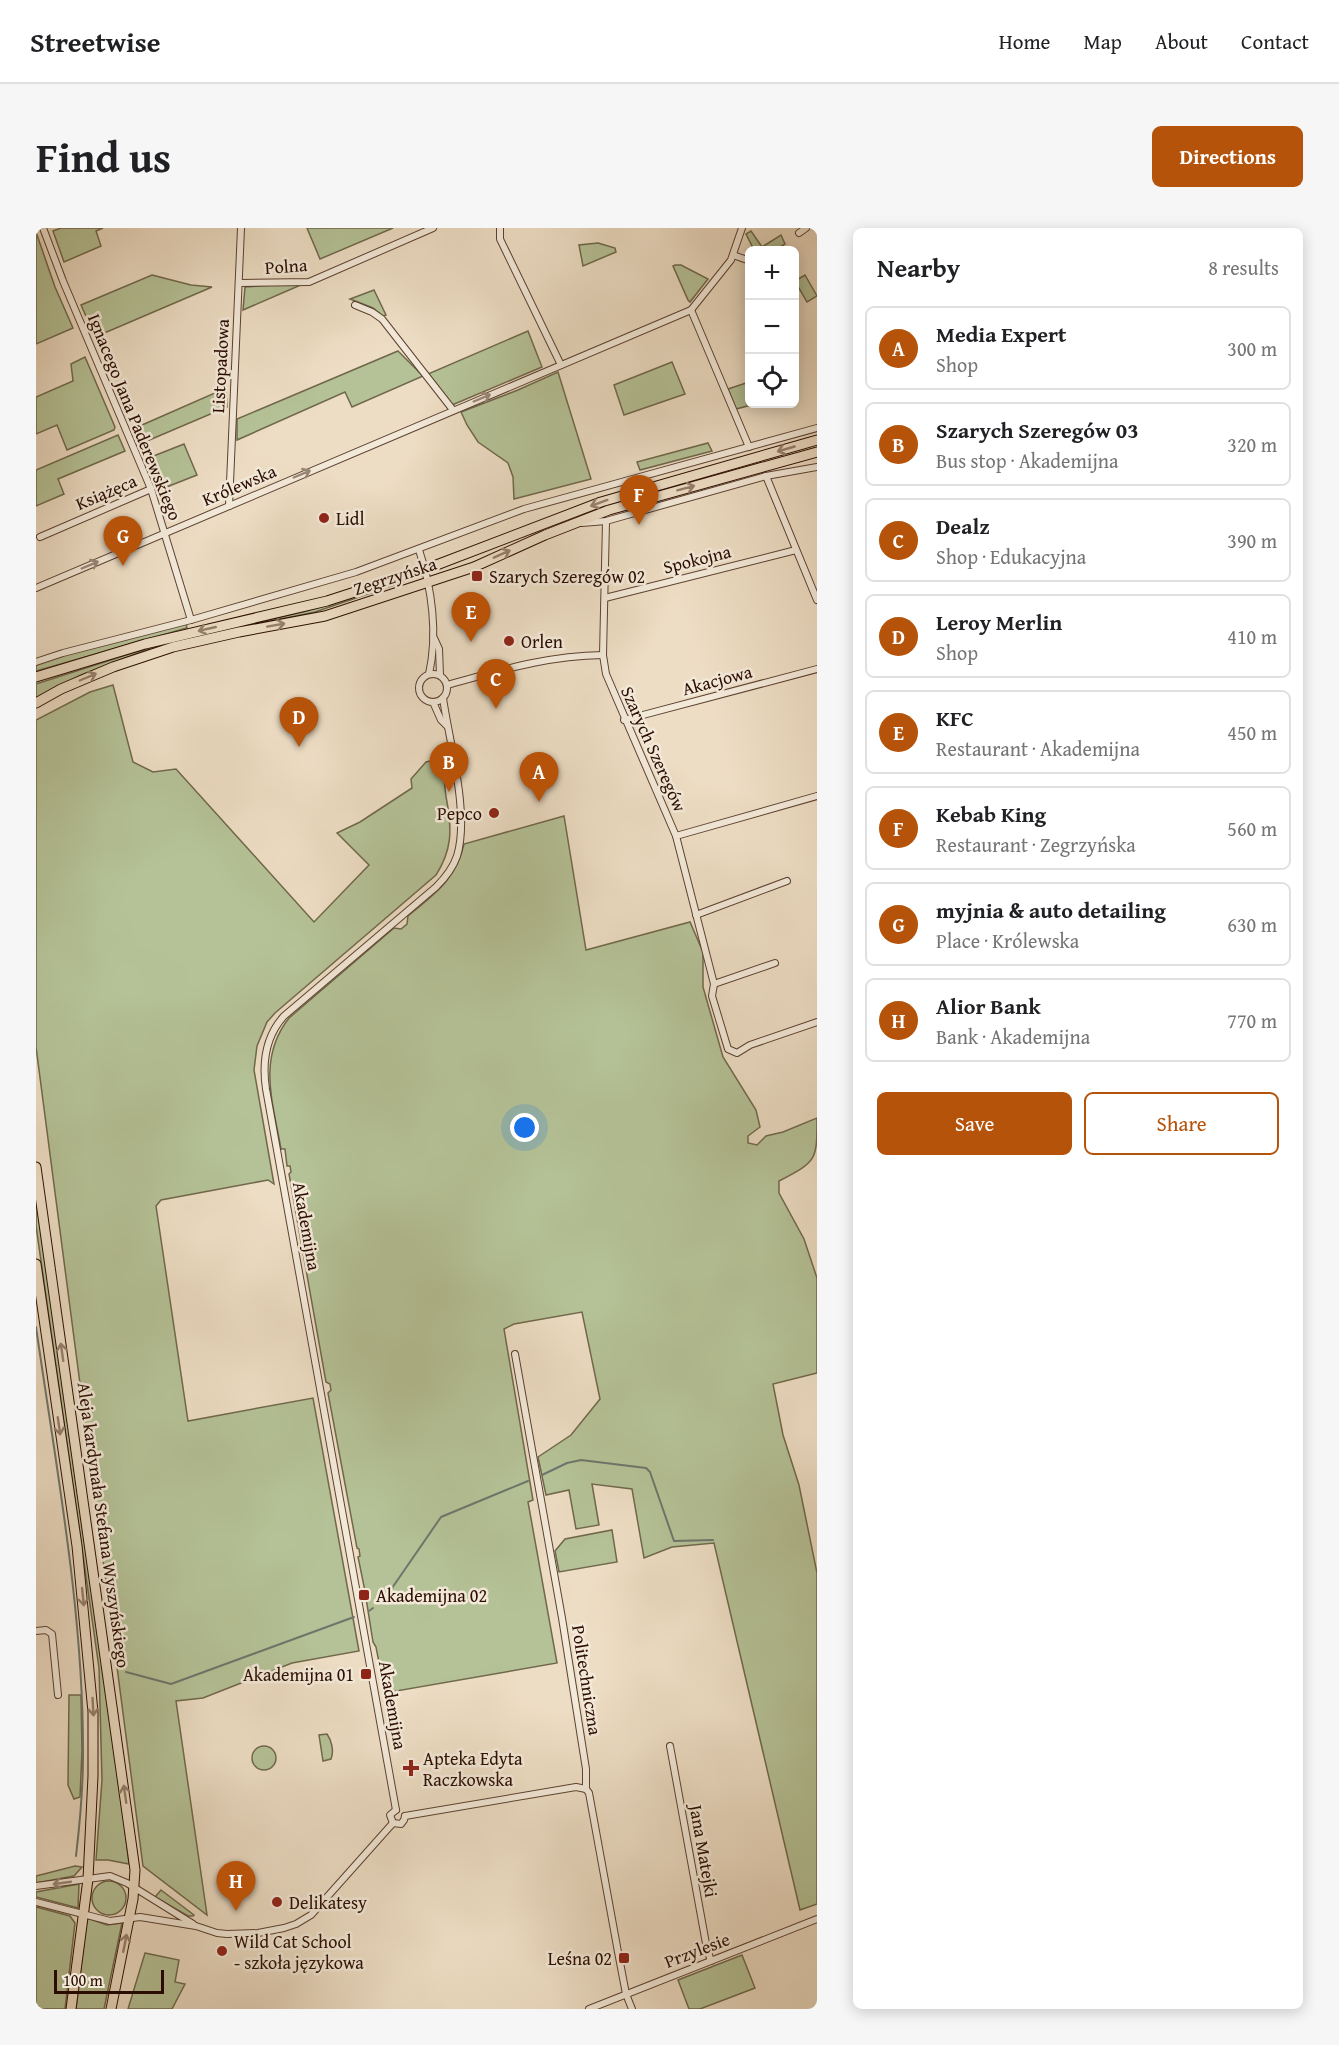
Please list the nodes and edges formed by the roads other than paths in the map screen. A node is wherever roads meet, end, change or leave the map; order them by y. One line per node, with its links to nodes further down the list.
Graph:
1 (44, 228): 21 (street, Ignacego Jana Paderewskiego)
2 (241, 228): 10 (street, Listopadowa)
3 (433, 228): 10 (street, Polna)
4 (500, 228): 13 (street)
5 (742, 228): 8 (street)
6 (806, 228): 7 (street)
7 (799, 233)
8 (733, 255): 9 (street); 12 (street)
9 (745, 259)
10 (239, 283): 22 (street, Listopadowa)
11 (355, 305): 14 (street)
12 (691, 310): 13 (street, Królewska); 17 (street)
13 (561, 365): 14 (street, Królewska, one-way to 13)
14 (453, 410): 22 (street, Królewska, one-way to 14)
15 (817, 428): 17 (street)
16 (817, 440): 29 (main road, Zegrzyńska, one-way to 29)
17 (749, 447): 28 (street)
18 (817, 454): 24 (main road, Zegrzyńska, one-way to 18)
19 (817, 467): 20 (street)
20 (766, 476): 23 (street); 27 (street)
21 (151, 489): 25 (street, Ignacego Jana Paderewskiego); 26 (street, Książęca)
22 (229, 506): 25 (street, Królewska)
23 (606, 521): 24 (street); 32 (street, Szarych Szeregów)
24 (569, 525): 30 (main road, Zegrzyńska, one-way to 24)
25 (165, 533): 31 (street, Królewska, one-way to 25); 34 (street, Ignacego Jana Paderewskiego)
26 (40, 537)
27 (796, 549): 32 (street, Spokojna); 33 (street)
28 (419, 550): 29 (street); 34 (street)
29 (426, 569): 30 (street); 41 (main road, Zegrzyńska, one-way to 41)
30 (428, 582): 35 (street); 45 (main road, Zegrzyńska, one-way to 30)
31 (36, 588)
32 (605, 598): 36 (street, Szarych Szeregów)
33 (817, 600)
34 (191, 620): 37 (street)
35 (433, 637): 39 (street); 40 (street)
36 (603, 655): 42 (street); 46 (street, Szarych Szeregów)
37 (36, 662)
38 (817, 669): 46 (street, Akacjowa)
39 (429, 674): 40 (street); 44 (street)
40 (440, 675): 42 (street)
41 (36, 677)
42 (447, 684): 43 (street)
43 (442, 698): 44 (street); 47 (street, Akademijna)
44 (432, 702): 47 (street, Akademijna)
45 (36, 704)
46 (624, 720): 49 (street, Szarych Szeregów)
47 (447, 726): 62 (street, Akademijna)
48 (817, 796): 49 (street)
49 (676, 836): 51 (street, Szarych Szeregów)
50 (787, 881): 51 (street)
51 (696, 915): 53 (street, Szarych Szeregów)
52 (774, 963): 53 (street)
53 (714, 984): 54 (street, Szarych Szeregów)
54 (817, 1022)
55 (36, 1167): 67 (main road, Aleja kardynała Stefana Wyszyńskiego, one-way to 55)
56 (36, 1264): 65 (main road, Aleja kardynała Stefana Wyszyńskiego, one-way to 65)
57 (515, 1354): 61 (street, Politechniczna)
58 (36, 1631): 59 (street)
59 (58, 1695)
60 (670, 1746): 73 (street, Jana Matejki)
61 (586, 1789): 63 (street); 74 (street, Politechniczna)
62 (396, 1810): 63 (street); 64 (street)
63 (405, 1816): 64 (street)
64 (393, 1823): 72 (street)
65 (88, 1879): 66 (street, one-way to 66); 67 (street); 69 (main road)
66 (36, 1886)
67 (135, 1888): 70 (main road); 72 (street)
68 (36, 1902): 69 (street)
69 (83, 1914): 70 (street); 75 (main road)
70 (130, 1917): 72 (street); 76 (main road, one-way to 70)
71 (817, 1919): 73 (street, Przylesie)
72 (196, 1926)
73 (711, 1960): 74 (street, Przylesie)
74 (626, 1994): 77 (street, Przylesie); 78 (street, Politechniczna)
75 (71, 2009)
76 (111, 2009)
77 (589, 2009)
78 (632, 2009)

